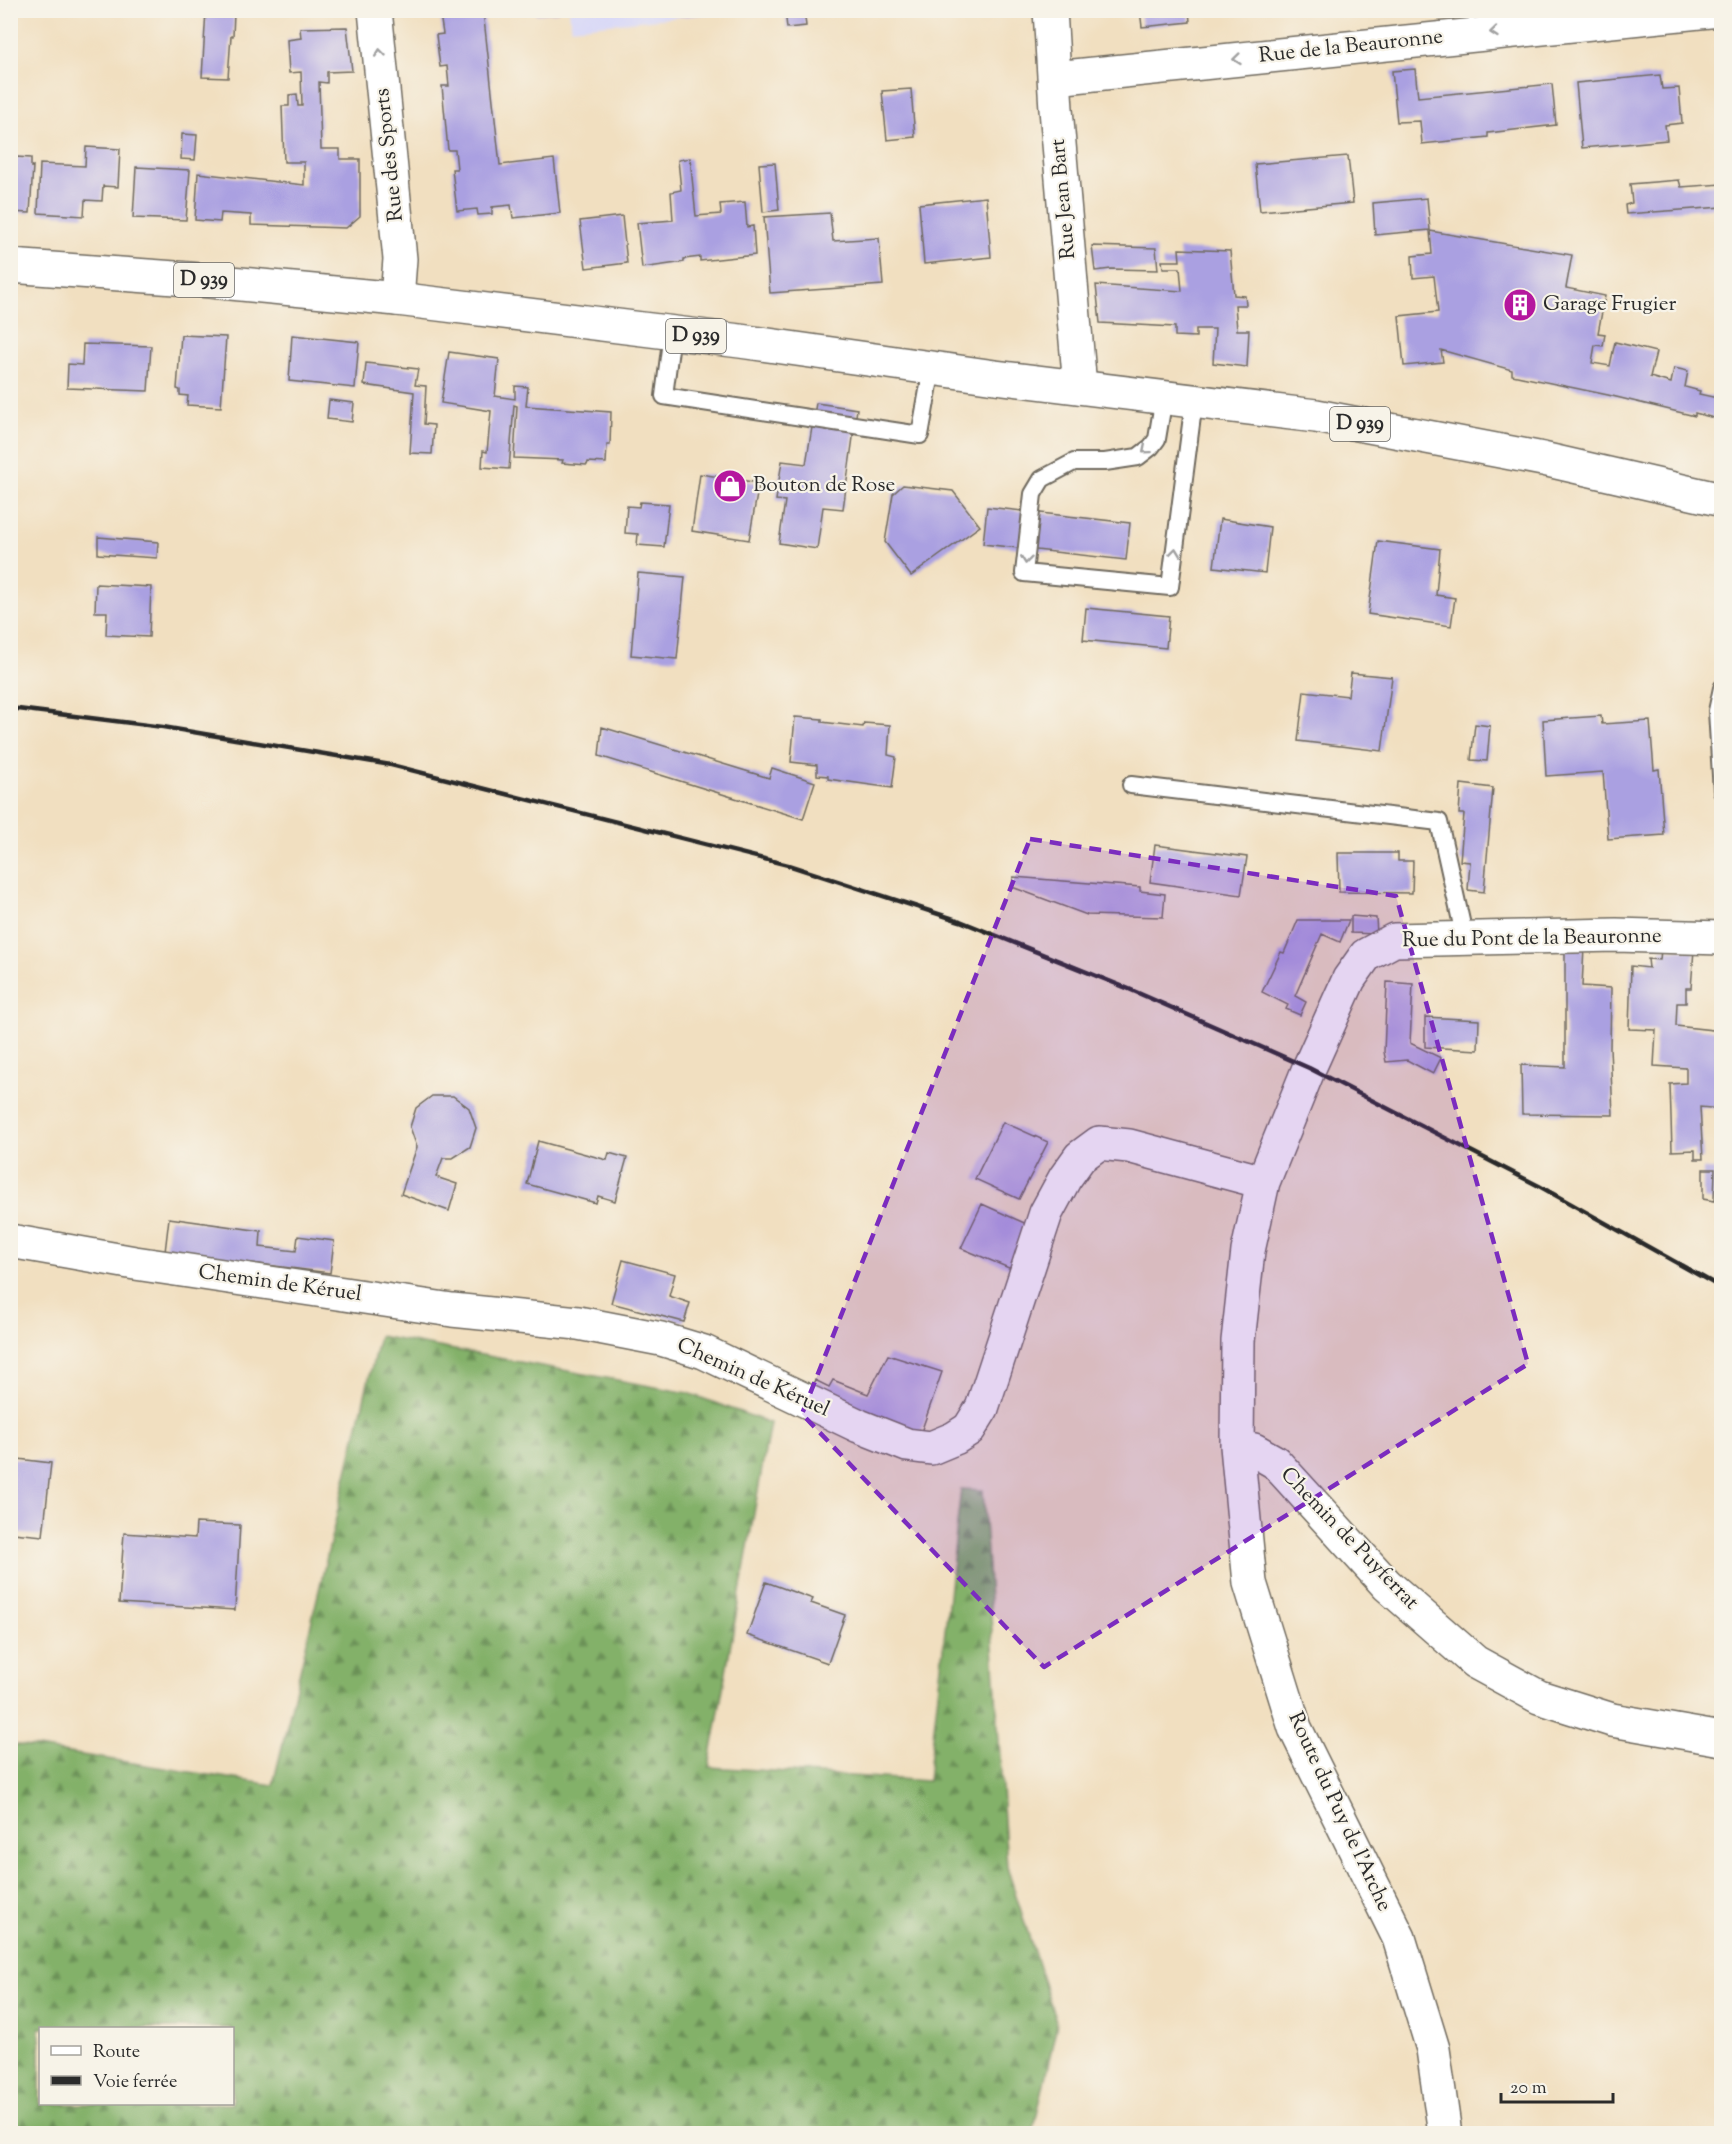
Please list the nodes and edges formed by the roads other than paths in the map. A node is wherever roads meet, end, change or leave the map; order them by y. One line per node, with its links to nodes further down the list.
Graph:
1 (375, 10): 7 (street, Rue des Sports, one-way to 1)
2 (1050, 10): 5 (street, Rue Jean Bart)
3 (1719, 10): 4 (street, Rue de la Beauronne)
4 (1529, 20): 5 (street, Rue de la Beauronne, one-way to 5)
5 (1054, 66): 10 (street, Rue Jean Bart)
6 (10, 266): 7 (street, D 939)
7 (397, 299): 8 (street, D 939)
8 (672, 333): 9 (street, D 939); 9 (lane)
9 (932, 368): 10 (street, D 939)
10 (1080, 387): 11 (street, D 939)
11 (1179, 399): 11 (lane, one-way to 11); 12 (street, D 939)
12 (1722, 500)
13 (1722, 688): 15 (lane)
14 (1131, 784): 17 (lane)
15 (1722, 792)
16 (1722, 938): 17 (street, Rue du Pont de la Beauronne)
17 (1465, 939): 18 (street, Rue du Pont de la Beauronne)
18 (1309, 1068): 19 (street, Route du Puy de l'Arche)
19 (1263, 1182): 20 (street, Chemin de Kéruel); 21 (street, Route du Puy de l'Arche)
20 (10, 1241)
21 (1237, 1446): 22 (street, Chemin de Puyferrat); 23 (street, Route du Puy de l'Arche)
22 (1722, 1739)
23 (1445, 2133)

